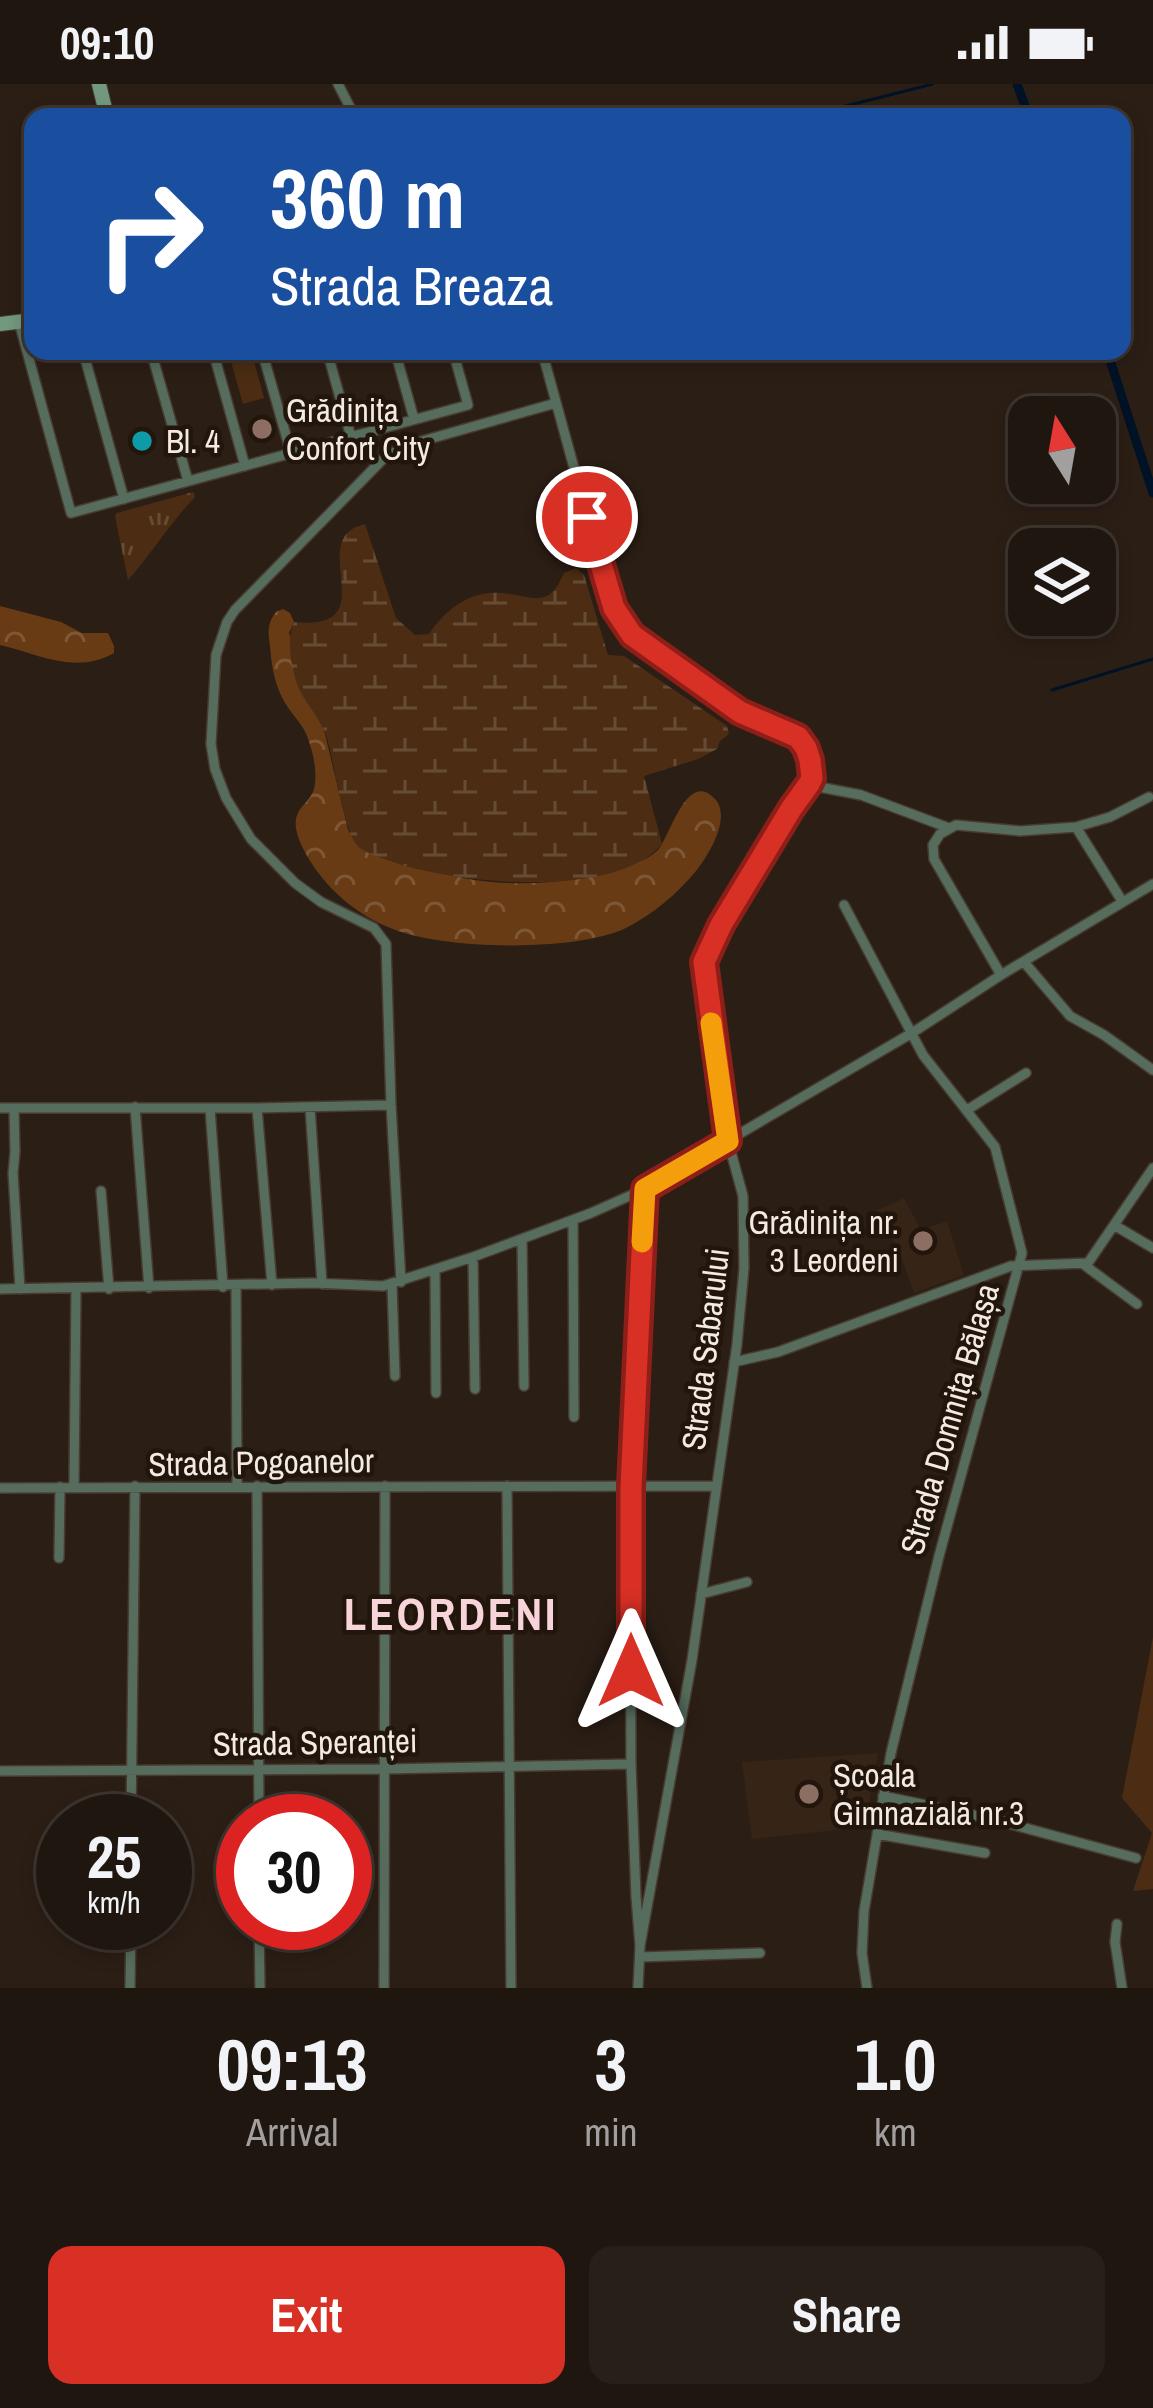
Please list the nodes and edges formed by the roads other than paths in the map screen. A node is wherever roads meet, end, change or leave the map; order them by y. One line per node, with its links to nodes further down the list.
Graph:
1 (34, 360): 16 (street)
2 (85, 360): 16 (street)
3 (154, 360): 15 (street)
4 (215, 360): 14 (street)
5 (265, 360): 13 (street)
6 (330, 360): 12 (street)
7 (398, 360): 11 (street)
8 (456, 360): 11 (street)
9 (544, 360): 10 (street)
10 (556, 404): 17 (street); 29 (street)
11 (414, 419): 12 (street)
12 (351, 437): 13 (street)
13 (291, 453): 14 (street)
14 (244, 466): 15 (street)
15 (188, 481): 16 (street)
16 (124, 499)
17 (809, 784): 20 (street); 37 (street, Strada Sabarului)
18 (1149, 797): 19 (street)
19 (1076, 827): 20 (street); 22 (street)
20 (949, 828): 25 (street)
21 (1152, 886): 22 (street)
22 (1122, 901): 24 (street)
23 (844, 905): 26 (street, Strada Domnița Bălașa)
24 (1024, 962): 25 (street); 27 (street)
25 (1001, 976): 26 (street)
26 (913, 1033): 36 (street, Strada Domnița Bălașa); 37 (street)
27 (1153, 1070)
28 (1026, 1073): 36 (street)
29 (391, 1105): 31 (street); 50 (street)
30 (135, 1107): 33 (street); 34 (street); 54 (street)
31 (310, 1107): 35 (street); 49 (street)
32 (0, 1108): 33 (street)
33 (14, 1108): 56 (street)
34 (210, 1108): 35 (street); 53 (street)
35 (257, 1108): 51 (street)
36 (967, 1110): 46 (street, Strada Domnița Bălașa)
37 (728, 1141): 39 (street); 60 (street, Strada Sabarului)
38 (1151, 1176): 42 (street)
39 (645, 1189): 41 (street); 74 (street)
40 (101, 1191): 58 (street)
41 (573, 1220): 43 (street); 65 (street)
42 (1114, 1225): 44 (street); 47 (street)
43 (522, 1239): 45 (street); 62 (street)
44 (1153, 1248)
45 (473, 1257): 48 (street); 63 (street)
46 (1021, 1264): 47 (street); 60 (street); 87 (street, Strada Domnița Bălașa)
47 (1083, 1264): 59 (street)
48 (435, 1270): 50 (street); 64 (street)
49 (322, 1283): 50 (street); 51 (street)
50 (397, 1283): 61 (street)
51 (272, 1285): 52 (street)
52 (236, 1286): 53 (street); 69 (street)
53 (223, 1287): 54 (street)
54 (149, 1288): 58 (street)
55 (0, 1289): 56 (street)
56 (20, 1289): 57 (street)
57 (76, 1289): 58 (street); 67 (street)
58 (109, 1289)
59 (1137, 1304)
60 (734, 1362): 73 (street, Strada Sabarului)
61 (395, 1376)
62 (524, 1386)
63 (475, 1389)
64 (436, 1393)
65 (574, 1417)
66 (60, 1486): 67 (street); 75 (street); 76 (street)
67 (74, 1486): 68 (street)
68 (135, 1486): 69 (street, Strada Pogoanelor); 84 (street, Strada Pogoanelor)
69 (237, 1486): 70 (street, Strada Pogoanelor)
70 (257, 1486): 71 (street, Strada Pogoanelor); 82 (street)
71 (385, 1486): 72 (street, Strada Pogoanelor); 81 (street)
72 (507, 1486): 74 (street, Strada Pogoanelor); 80 (street)
73 (716, 1486): 74 (street, Strada Pogoanelor); 78 (street, Strada Sabarului)
74 (631, 1487): 79 (street)
75 (0, 1488)
76 (59, 1558)
77 (747, 1582): 78 (street)
78 (701, 1594): 92 (street, Strada Sabarului)
79 (631, 1764): 80 (street, Strada Speranței); 91 (street)
80 (509, 1766): 81 (street, Strada Speranței); 101 (street)
81 (384, 1769): 82 (street, Strada Speranței); 100 (street)
82 (259, 1770): 84 (street, Strada Speranței); 86 (street)
83 (0, 1771): 84 (street, Strada Speranței)
84 (132, 1771): 85 (street, Strada Pogoanelor)
85 (132, 1794)
86 (259, 1794)
87 (883, 1796): 88 (street, Strada Domnița Bălașa); 90 (street)
88 (877, 1834): 89 (street); 103 (street, Strada Domnița Bălașa)
89 (986, 1853)
90 (1136, 1858)
91 (636, 1897): 92 (street); 96 (street)
92 (650, 1898): 96 (street, Strada Sabarului)
93 (1117, 1924): 104 (street)
94 (131, 1950): 98 (street)
95 (260, 1950): 99 (street)
96 (640, 1952): 97 (street); 102 (street)
97 (760, 1953)
98 (130, 1988)
99 (260, 1988)
100 (384, 1988)
101 (511, 1988)
102 (638, 1988)
103 (867, 1988)
104 (1122, 1988)

